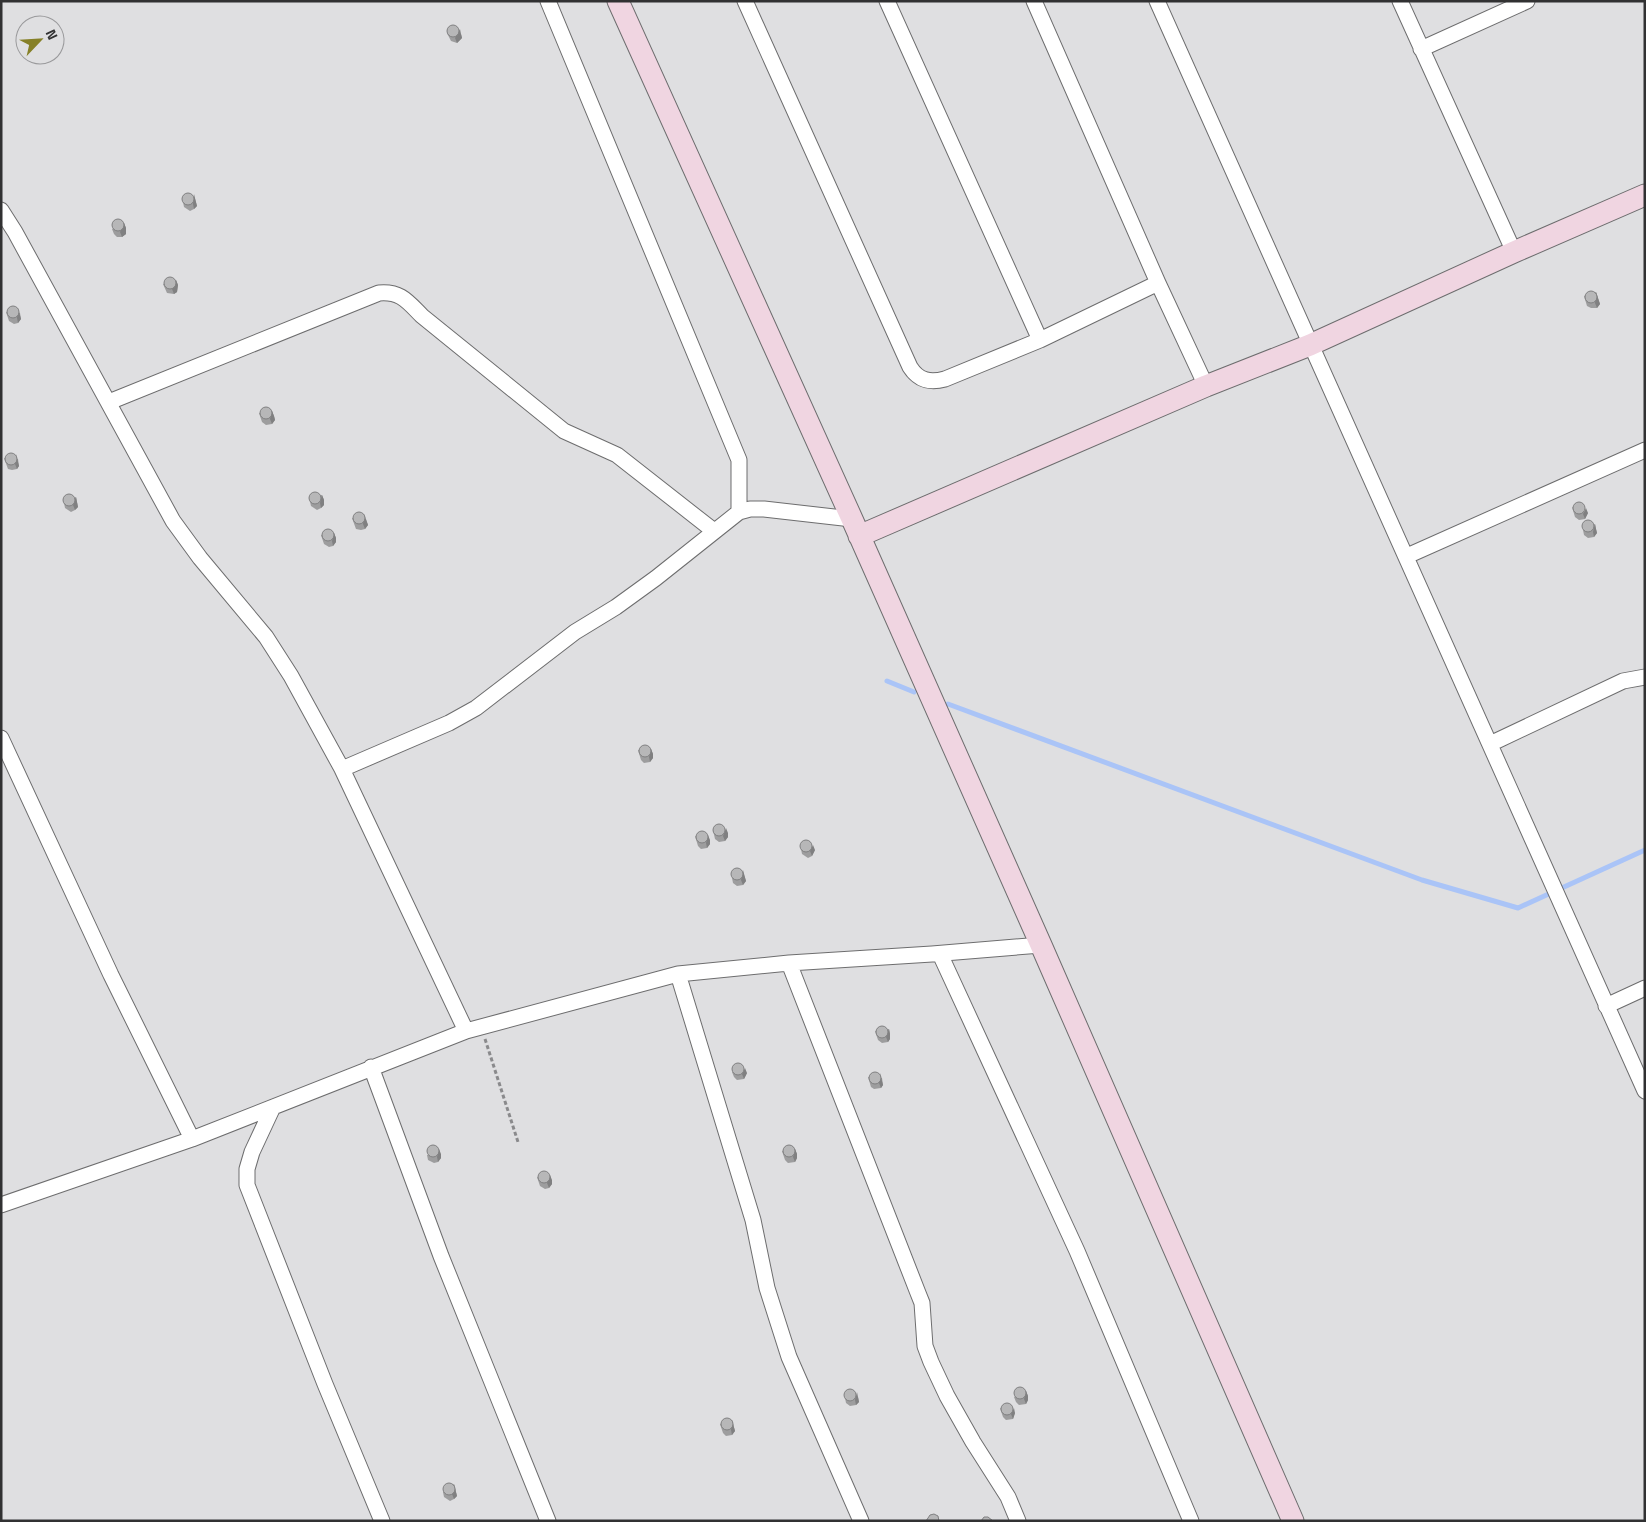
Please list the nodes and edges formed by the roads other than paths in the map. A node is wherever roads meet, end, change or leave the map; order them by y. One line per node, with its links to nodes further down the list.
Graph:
1 (548, 1): 19 (street)
2 (618, 1): 20 (street)
3 (745, 1): 14 (street)
4 (887, 1): 14 (street)
5 (1034, 1): 13 (street)
6 (1157, 1): 15 (street)
7 (1400, 1): 9 (street)
8 (1527, 1): 9 (street)
9 (1421, 48): 12 (street)
10 (1645, 195): 12 (street)
11 (1, 210): 17 (street)
12 (1514, 252): 15 (street)
13 (1158, 284): 14 (street); 16 (street)
14 (1040, 340)
15 (1310, 344): 16 (street); 22 (street)
16 (1206, 386): 20 (street)
17 (109, 402): 21 (street); 26 (street)
18 (1645, 450): 22 (street)
19 (739, 512): 20 (street); 21 (street)
20 (855, 528): 27 (street)
21 (714, 531): 26 (street)
22 (1406, 556): 25 (street)
23 (1645, 676): 25 (street)
24 (1, 738): 37 (street)
25 (1490, 744): 32 (street)
26 (342, 769): 33 (street)
27 (1041, 945): 28 (street); 44 (street)
28 (940, 954): 29 (street); 43 (street)
29 (789, 963): 30 (street); 42 (street)
30 (678, 974): 33 (street); 41 (street)
31 (1645, 988): 32 (street)
32 (1606, 1006): 35 (street)
33 (473, 1029): 34 (street)
34 (371, 1067): 36 (street); 40 (street)
35 (1645, 1091)
36 (273, 1107): 37 (street); 39 (street)
37 (192, 1138): 38 (street)
38 (1, 1205)
39 (382, 1521)
40 (548, 1521)
41 (861, 1521)
42 (1018, 1521)
43 (1191, 1521)
44 (1293, 1521)

